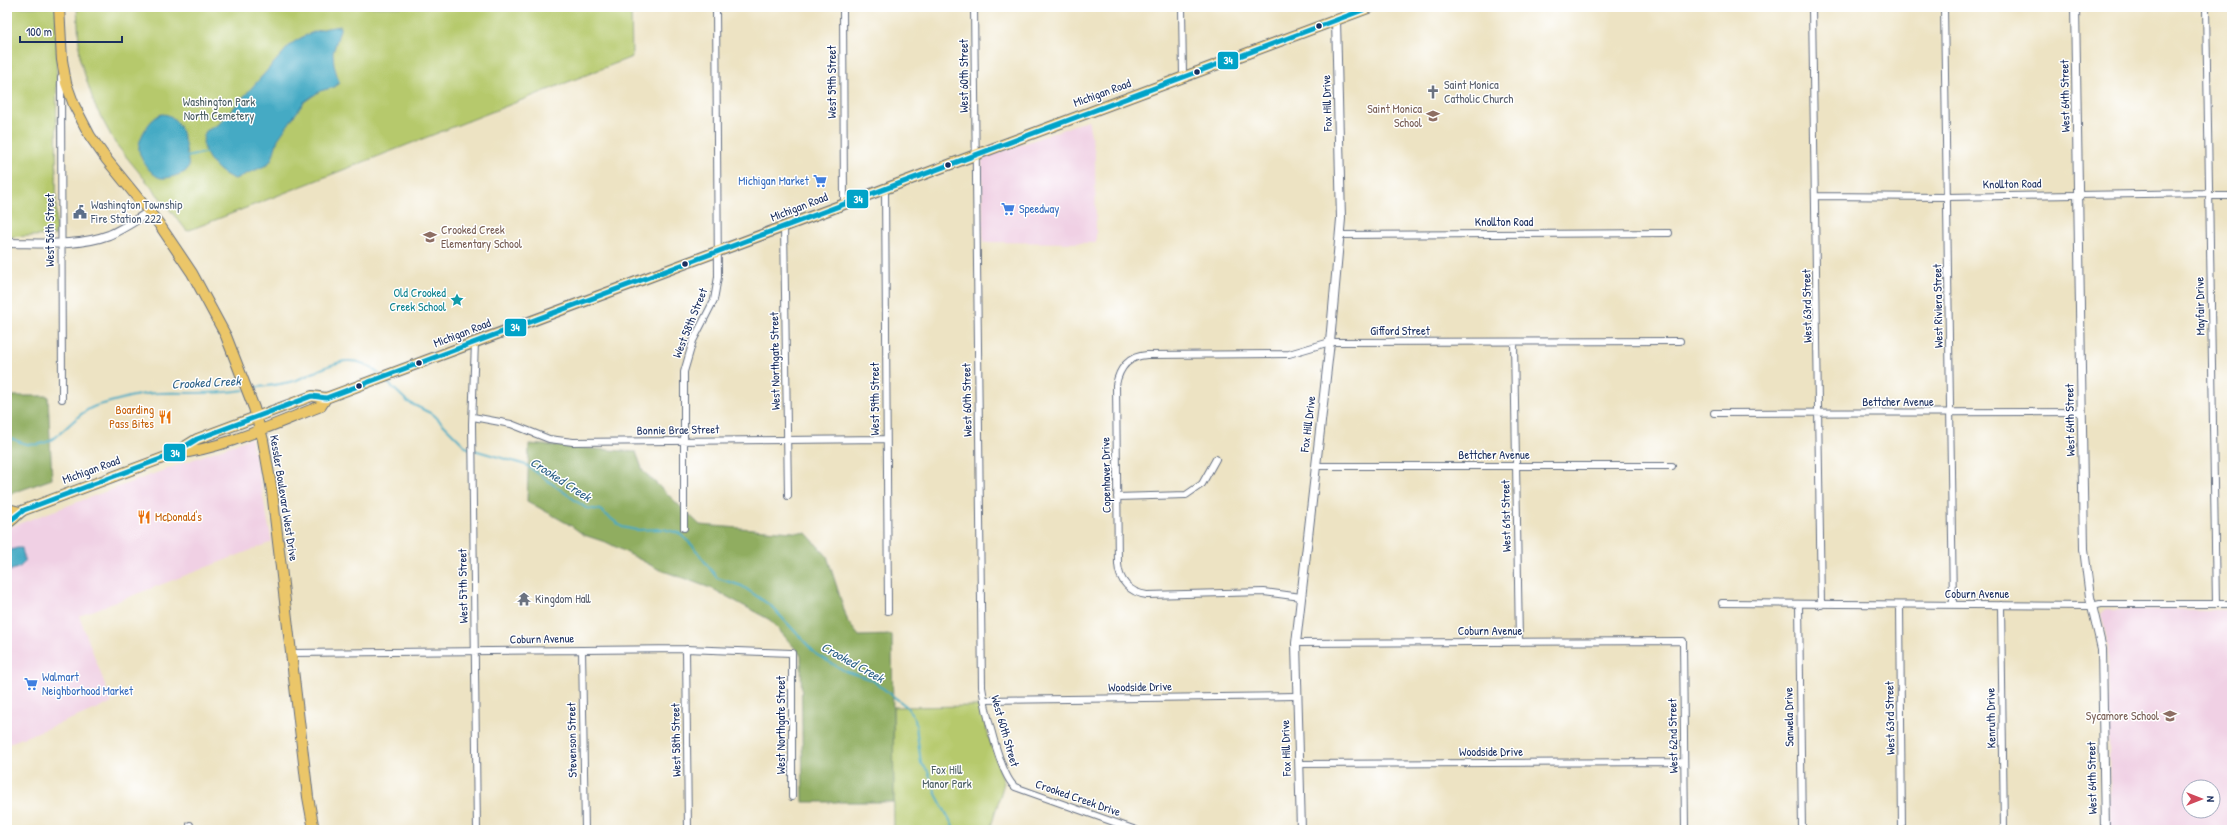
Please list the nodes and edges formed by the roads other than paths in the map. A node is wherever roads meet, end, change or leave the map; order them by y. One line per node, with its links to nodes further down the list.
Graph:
1 (59, 7): 12 (main road, Kessler Boulevard West Drive)
2 (716, 7): 28 (street, West 58th Street)
3 (842, 7): 21 (street, West 59th Street)
4 (974, 7): 14 (street, West 60th Street)
5 (1182, 7): 13 (street)
6 (1372, 7): 11 (main road, Michigan Road)
7 (1812, 7): 18 (street, West 63rd Street)
8 (1944, 7): 20 (street, West Riviera Street)
9 (2075, 7): 17 (street, West 64th Street)
10 (2206, 7): 16 (street, Mayfair Drive)
11 (1336, 20): 13 (main road, Michigan Road); 25 (street, Fox Hill Drive)
12 (62, 60): 22 (main road, Kessler Boulevard West Drive); 27 (street, West 56th Street)
13 (1183, 77): 14 (main road, Michigan Road)
14 (975, 154): 15 (main road, Michigan Road); 77 (street, West 60th Street)
15 (885, 188): 21 (main road, Michigan Road); 43 (street, West 59th Street)
16 (2209, 194): 17 (street, Knollton Road); 19 (street, Knollton Road); 61 (street, Mayfair Drive)
17 (2078, 195): 20 (street, Knollton Road); 37 (street, West 64th Street)
18 (1816, 196): 20 (street, Knollton Road); 39 (street, West 63rd Street)
19 (2232, 196)
20 (1947, 197): 36 (street, West Riviera Street)
21 (844, 204): 23 (main road, Michigan Road)
22 (149, 212): 27 (street); 41 (main road, Kessler Boulevard West Drive)
23 (784, 226): 28 (main road, Michigan Road); 44 (street, West Northgate Street)
24 (1669, 233): 25 (street, Knollton Road)
25 (1339, 235): 31 (street, Fox Hill Drive)
26 (7, 243): 27 (street)
27 (61, 243): 35 (street, West 56th Street)
28 (718, 252): 30 (main road, Michigan Road); 45 (street, West 58th Street)
29 (1680, 341): 32 (street, Gifford Street)
30 (475, 342): 34 (main road, Michigan Road); 40 (street, West 57th Street)
31 (1330, 342): 32 (street, Gifford Street); 33 (street, Gifford Street); 48 (street, Fox Hill Drive)
32 (1514, 342): 49 (street, West 61st Street)
33 (1124, 364): 52 (street, Copenhaver Drive)
34 (326, 398): 41 (main road, Michigan Road); 42 (main road, Michigan Road)
35 (62, 400)
36 (1952, 412): 37 (street, Bettcher Avenue); 39 (street, Bettcher Avenue); 60 (street, West Riviera Street)
37 (2082, 412): 66 (street, West 64th Street)
38 (1714, 413): 39 (street, Bettcher Avenue)
39 (1820, 413): 63 (street, West 63rd Street)
40 (473, 417): 45 (street, Bonnie Brae Street); 72 (street, West 57th Street)
41 (257, 418): 42 (main road, Kessler Boulevard West Drive); 46 (main road, Michigan Road)
42 (261, 429): 46 (main road, Michigan Road); 74 (main road, Kessler Boulevard West Drive)
43 (886, 439): 44 (street, Bonnie Brae Street); 67 (street, West 59th Street)
44 (787, 440): 45 (street, Bonnie Brae Street); 51 (street, West Northgate Street)
45 (684, 441): 56 (street, West 58th Street)
46 (171, 455): 53 (main road, Michigan Road)
47 (1216, 459): 52 (street)
48 (1316, 466): 49 (street, Bettcher Avenue); 57 (street, Fox Hill Drive)
49 (1516, 466): 50 (street, Bettcher Avenue); 69 (street, West 61st Street)
50 (1672, 466)
51 (788, 496)
52 (1117, 497): 57 (street, Copenhaver Drive)
53 (20, 512): 54 (main road, Michigan Road); 55 (main road, Michigan Road)
54 (7, 513)
55 (7, 522)
56 (684, 528)
57 (1300, 597): 70 (street, Fox Hill Drive)
58 (1722, 604): 59 (street, Coburn Avenue)
59 (1799, 604): 63 (street, Coburn Avenue); 89 (street, Sanwela Drive)
60 (1953, 604): 64 (street, Coburn Avenue); 65 (street, Coburn Avenue)
61 (2216, 604): 62 (street, Coburn Avenue); 66 (street, Coburn Avenue)
62 (2232, 604)
63 (1821, 605): 64 (street, Coburn Avenue)
64 (1900, 605): 90 (street, West 63rd Street)
65 (2001, 605): 66 (street, Coburn Avenue); 91 (street, Kenruth Drive)
66 (2092, 606): 92 (street, West 64th Street)
67 (888, 611)
68 (1683, 641): 69 (street, Coburn Avenue); 78 (street, West 62nd Street)
69 (1519, 642): 70 (street, Coburn Avenue)
70 (1296, 643): 76 (street, Fox Hill Drive)
71 (686, 649): 73 (street, Coburn Avenue); 75 (street, Coburn Avenue); 85 (street, West 58th Street)
72 (475, 650): 73 (street, Coburn Avenue); 74 (street, Coburn Avenue); 83 (street, West 57th Street)
73 (582, 650): 84 (street, Stevenson Street)
74 (291, 652): 82 (main road, Kessler Boulevard West Drive)
75 (792, 652): 81 (street, West Northgate Street)
76 (1296, 696): 77 (street, Woodside Drive); 79 (street, Fox Hill Drive)
77 (984, 700): 80 (street, West 60th Street)
78 (1684, 762): 79 (street, Woodside Drive); 88 (street, West 62nd Street)
79 (1299, 764): 87 (street, Fox Hill Drive)
80 (1014, 786): 86 (street, Crooked Creek Drive)
81 (792, 797)
82 (314, 830)
83 (477, 830)
84 (585, 830)
85 (688, 830)
86 (1136, 830)
87 (1301, 830)
88 (1685, 830)
89 (1802, 830)
90 (1902, 830)
91 (2004, 830)
92 (2105, 830)

